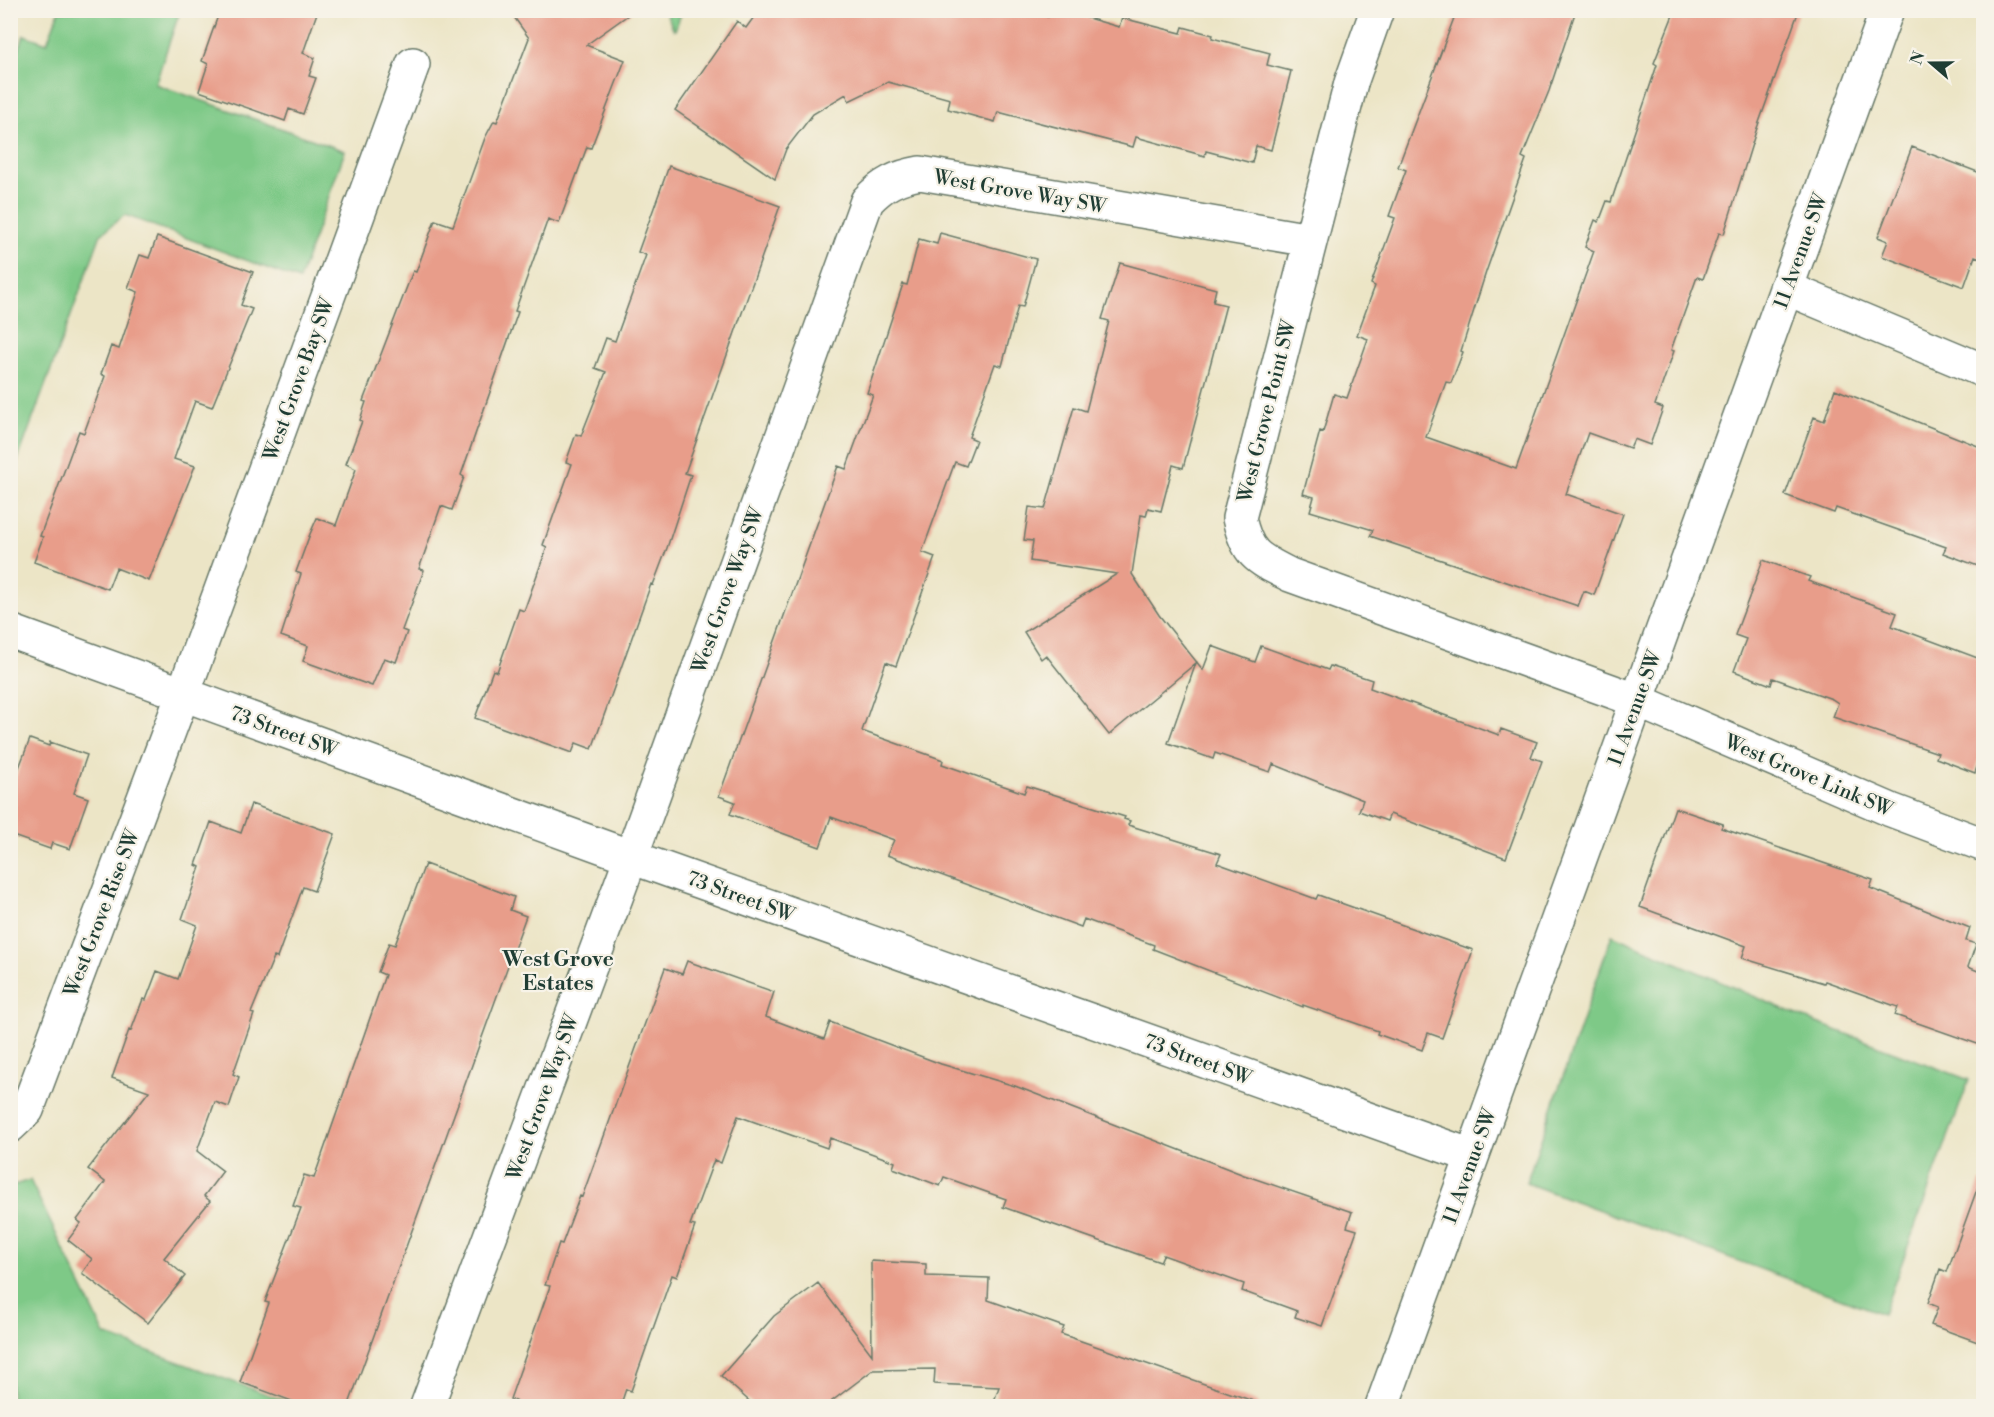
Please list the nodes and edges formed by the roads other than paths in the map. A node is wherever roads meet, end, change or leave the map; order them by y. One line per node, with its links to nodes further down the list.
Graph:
1 (1377, 10): 4 (street, West Grove Point SW)
2 (1887, 10): 5 (street, 11 Avenue SW)
3 (413, 64): 8 (street, West Grove Bay SW)
4 (1310, 240): 9 (street, West Grove Point SW); 11 (street, West Grove Way SW)
5 (1786, 288): 6 (street); 9 (street, 11 Avenue SW)
6 (1983, 371)
7 (10, 632): 8 (street, 73 Street SW)
8 (183, 694): 11 (street, 73 Street SW); 12 (street, West Grove Rise SW)
9 (1636, 700): 10 (street, West Grove Link SW); 13 (street, 11 Avenue SW)
10 (1983, 845)
11 (631, 857): 13 (street, 73 Street SW); 14 (street, West Grove Way SW)
12 (10, 1126)
13 (1472, 1156): 15 (street, 11 Avenue SW)
14 (427, 1407)
15 (1382, 1407)

